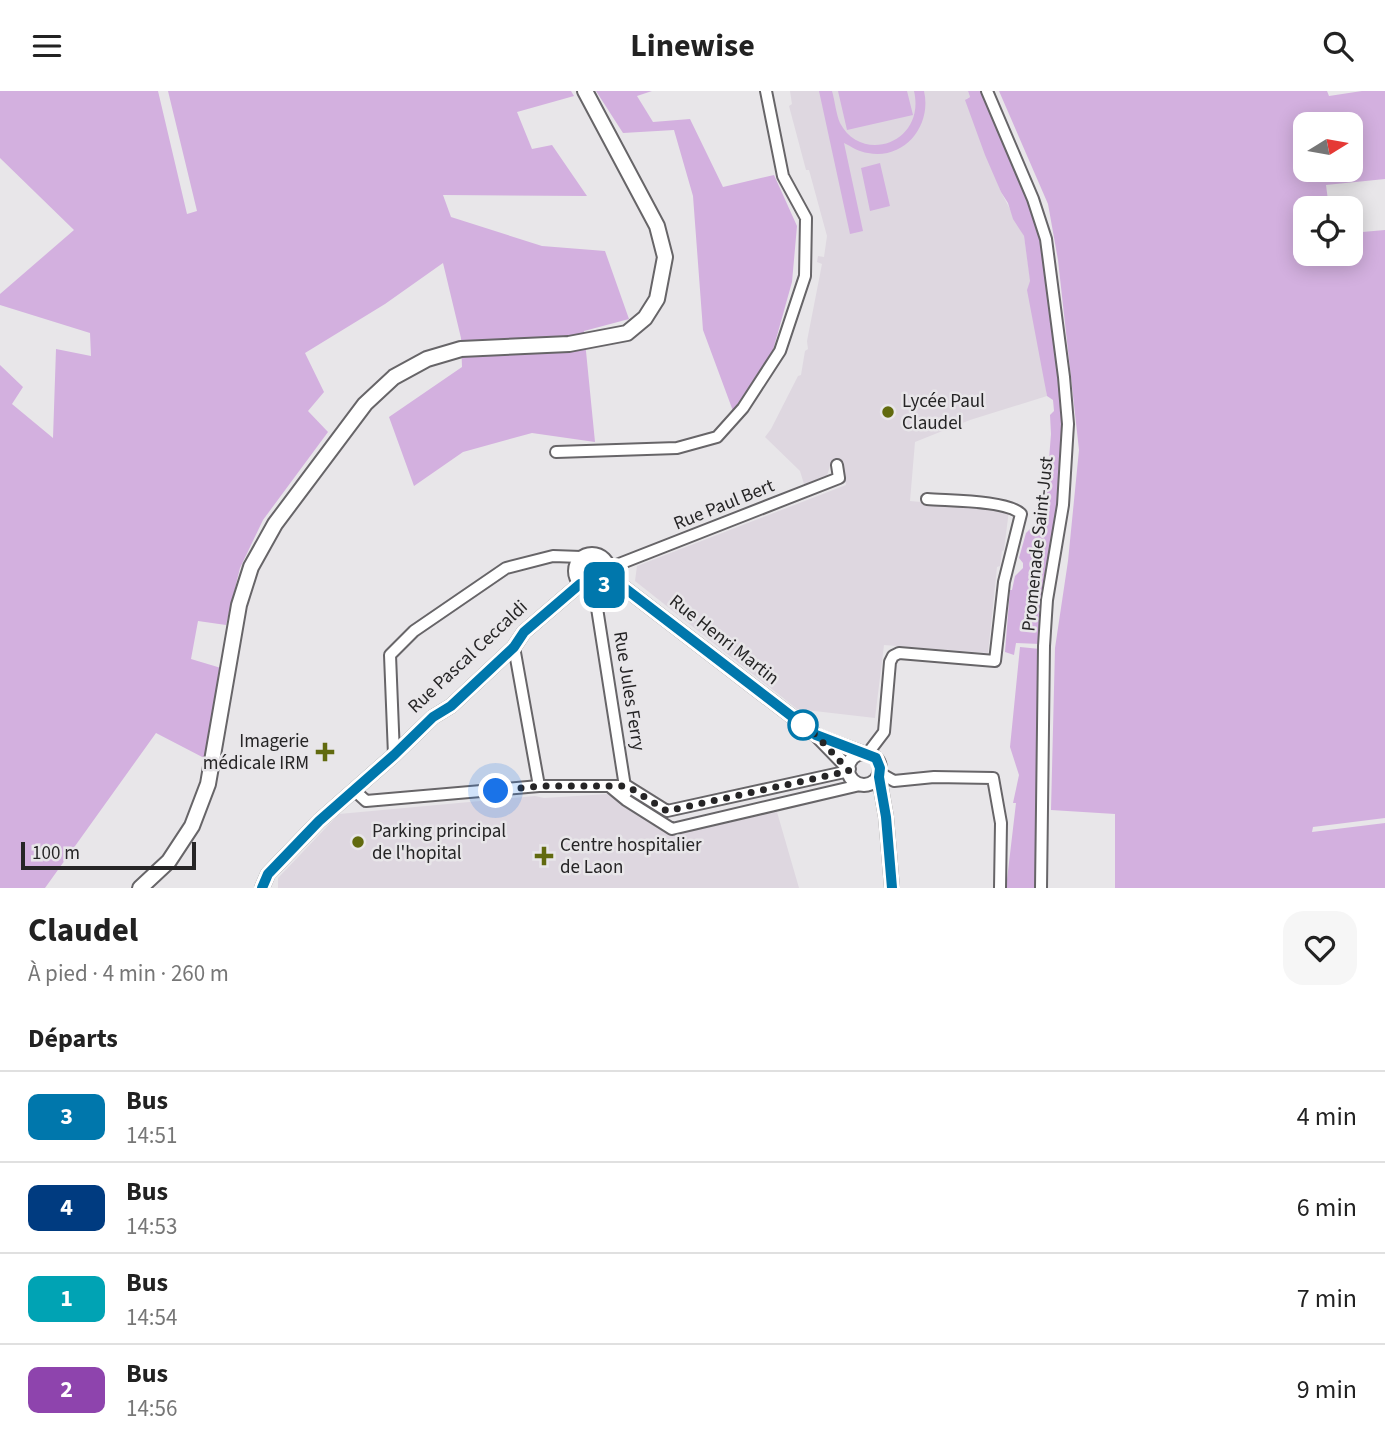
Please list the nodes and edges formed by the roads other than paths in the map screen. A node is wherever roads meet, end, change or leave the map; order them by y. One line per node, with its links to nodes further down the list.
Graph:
1 (584, 91): 26 (main road)
2 (766, 91): 4 (street)
3 (987, 91): 30 (street, Promenade Saint-Just)
4 (556, 452)
5 (837, 465): 8 (street, Rue Paul Bert)
6 (927, 499): 13 (street)
7 (581, 557): 8 (street); 9 (street); 14 (street)
8 (609, 572): 10 (street); 12 (street, Rue Henri Martin)
9 (580, 584): 10 (street); 11 (street, Rue Pascal Ceccaldi)
10 (594, 589): 20 (street, Rue Jules Ferry)
11 (514, 647): 14 (street, Rue Pascal Ceccaldi); 18 (street)
12 (816, 735): 13 (street, Rue Henri Martin); 15 (street, Rue Henri Martin)
13 (865, 753): 15 (street); 16 (street)
14 (394, 755): 21 (street, Rue Pascal Ceccaldi)
15 (849, 770): 17 (street); 22 (street)
16 (879, 775): 17 (street); 25 (street); 29 (street)
17 (862, 785): 24 (street); 25 (street)
18 (539, 786): 19 (street); 21 (street)
19 (609, 786): 20 (street); 23 (street)
20 (627, 786): 22 (street); 23 (street, Rue Jules Ferry)
21 (354, 790): 27 (street, Rue Pascal Ceccaldi)
22 (757, 792): 24 (street)
23 (626, 800): 24 (street)
24 (761, 809)
25 (886, 817): 28 (street)
26 (140, 888)
27 (262, 888)
28 (892, 888)
29 (1000, 888)
30 (1041, 888)

